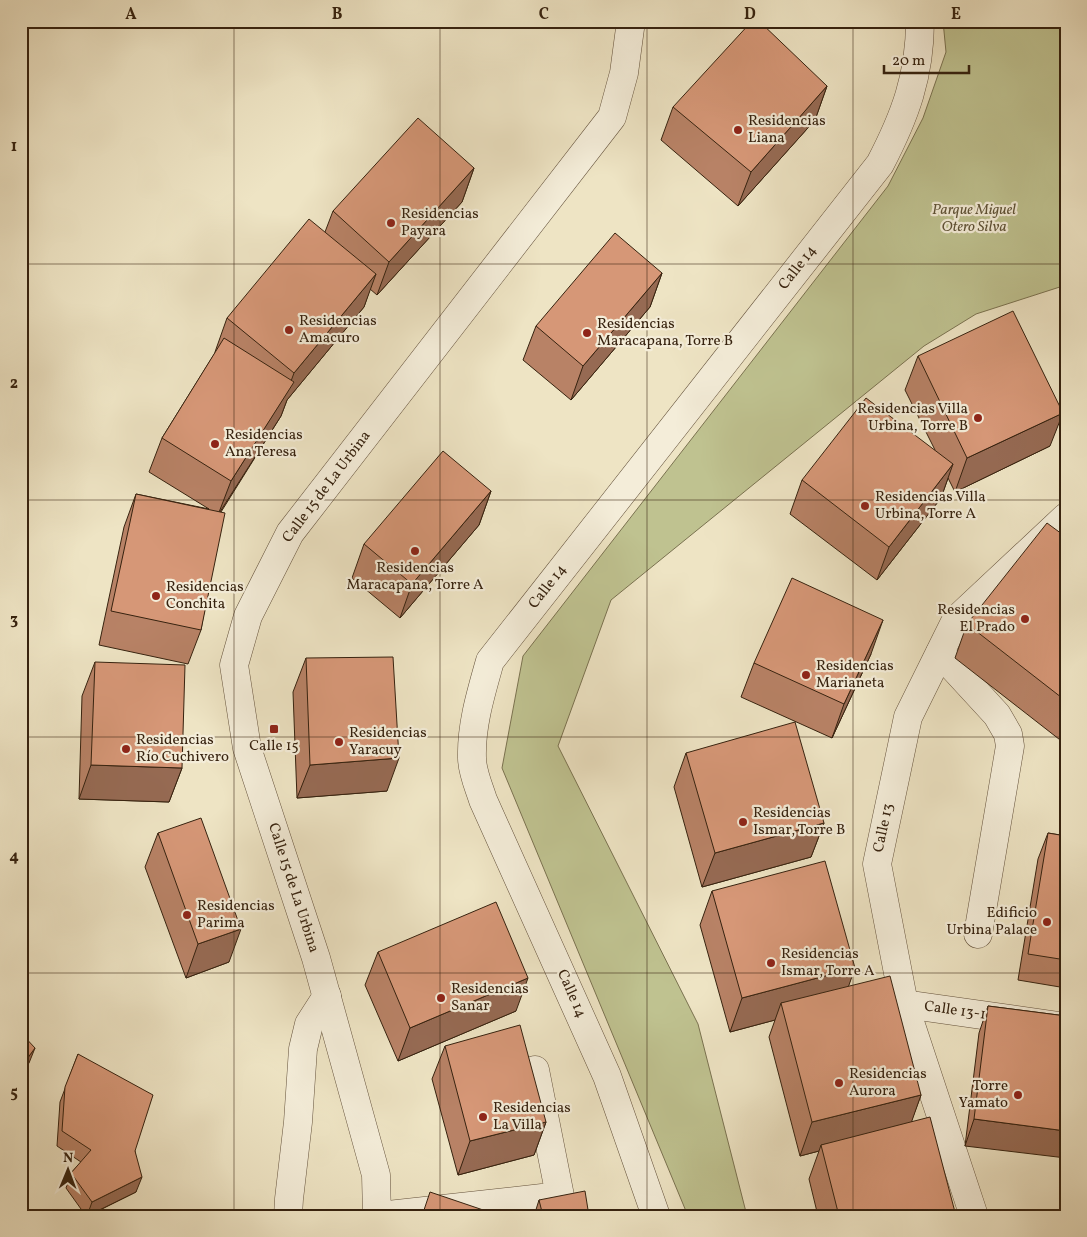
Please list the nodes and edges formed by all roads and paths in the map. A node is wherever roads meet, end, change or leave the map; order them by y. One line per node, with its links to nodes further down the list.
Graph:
1 (630, 21): 6 (street, Calle 15 de La Urbina)
2 (920, 21): 12 (street, Calle 14)
3 (1066, 517): 4 (street, Calle 13)
4 (940, 653): 5 (street); 7 (street, Calle 13)
5 (978, 934)
6 (327, 996): 10 (street); 11 (street, Calle 15 de La Urbina)
7 (904, 1004): 8 (street, Calle 13-1); 13 (street, Calle 13)
8 (1066, 1027)
9 (535, 1070): 11 (street)
10 (288, 1216)
11 (378, 1216)
12 (656, 1216)
13 (974, 1216)

